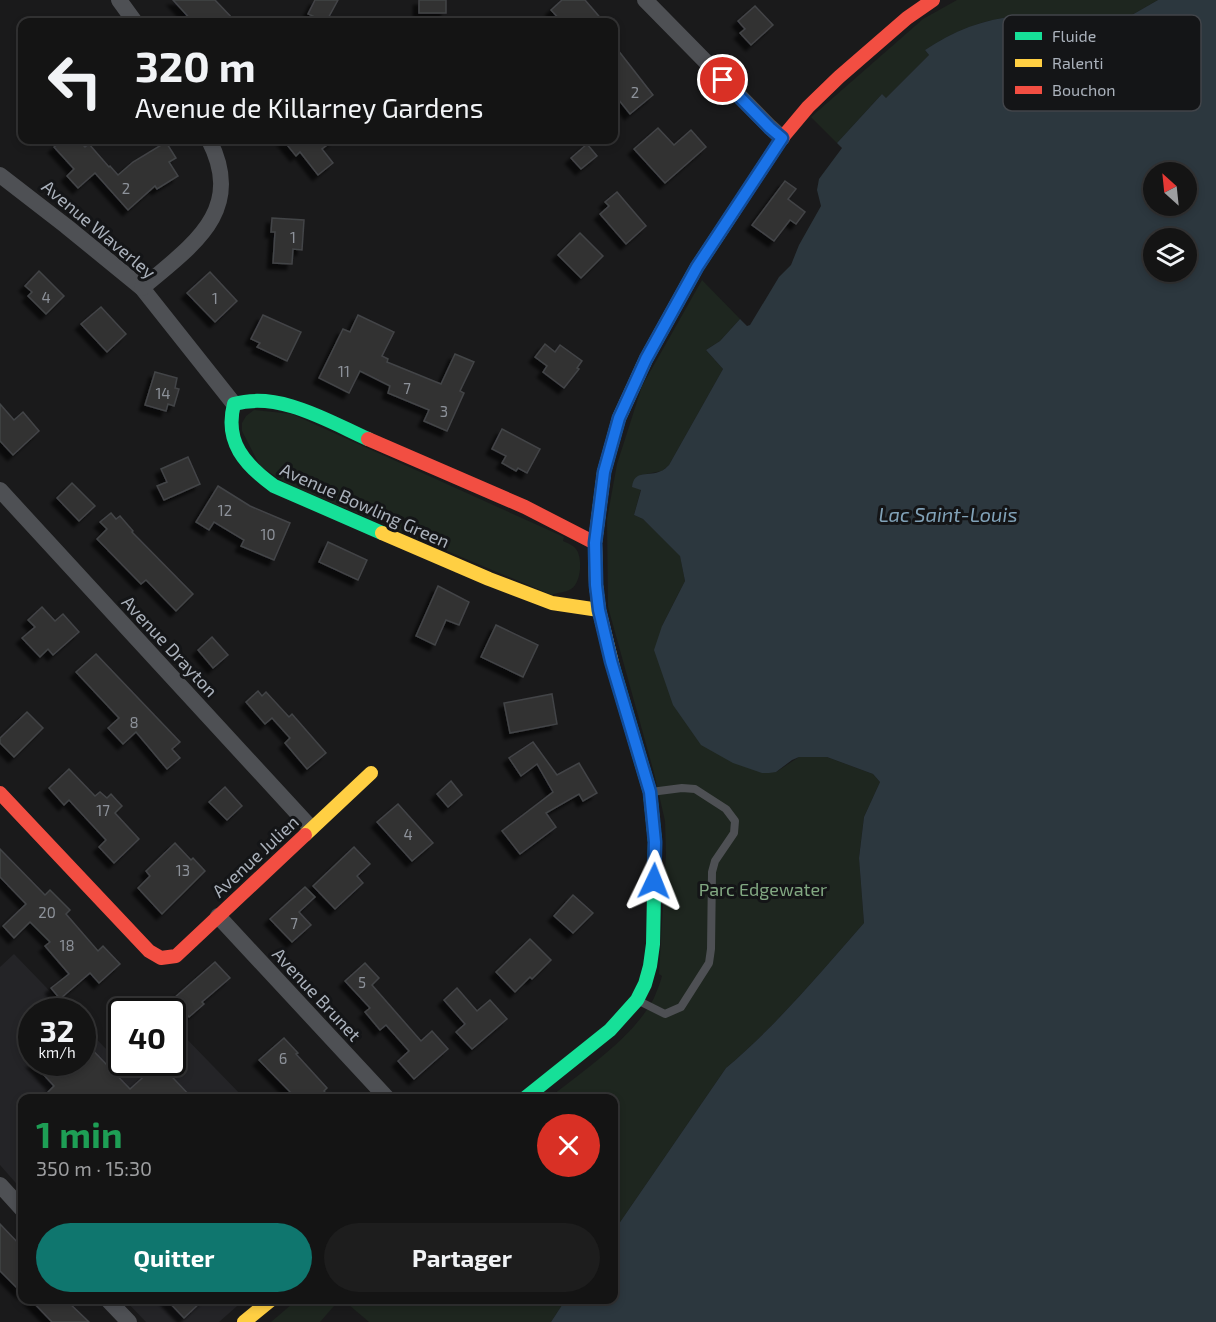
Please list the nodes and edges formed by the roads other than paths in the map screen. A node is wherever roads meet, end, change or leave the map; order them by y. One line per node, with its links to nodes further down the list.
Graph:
1 (119, 0): 4 (street)
2 (645, 0): 5 (street)
3 (933, 0): 5 (street)
4 (132, 18)
5 (782, 138): 11 (street)
6 (211, 144): 8 (street)
7 (0, 175): 8 (street, Avenue Waverley)
8 (142, 288): 9 (street, Avenue Waverley)
9 (234, 404): 11 (street); 12 (street, Avenue Bowling Green)
10 (0, 490): 16 (street, Avenue Drayton)
11 (595, 543): 12 (street)
12 (599, 610): 14 (street)
13 (371, 773): 16 (street, Avenue Julien)
14 (650, 792): 18 (street); 18 (lane)
15 (0, 793): 17 (street, Avenue Julien)
16 (311, 828): 17 (street, Avenue Julien)
17 (218, 916): 19 (street, Avenue Brunet)
18 (636, 1000): 20 (street)
19 (383, 1094)
20 (530, 1094)
21 (0, 1185): 22 (street)
22 (18, 1205)
23 (112, 1304): 25 (street)
24 (266, 1304): 26 (street)
25 (129, 1322)
26 (244, 1322)

